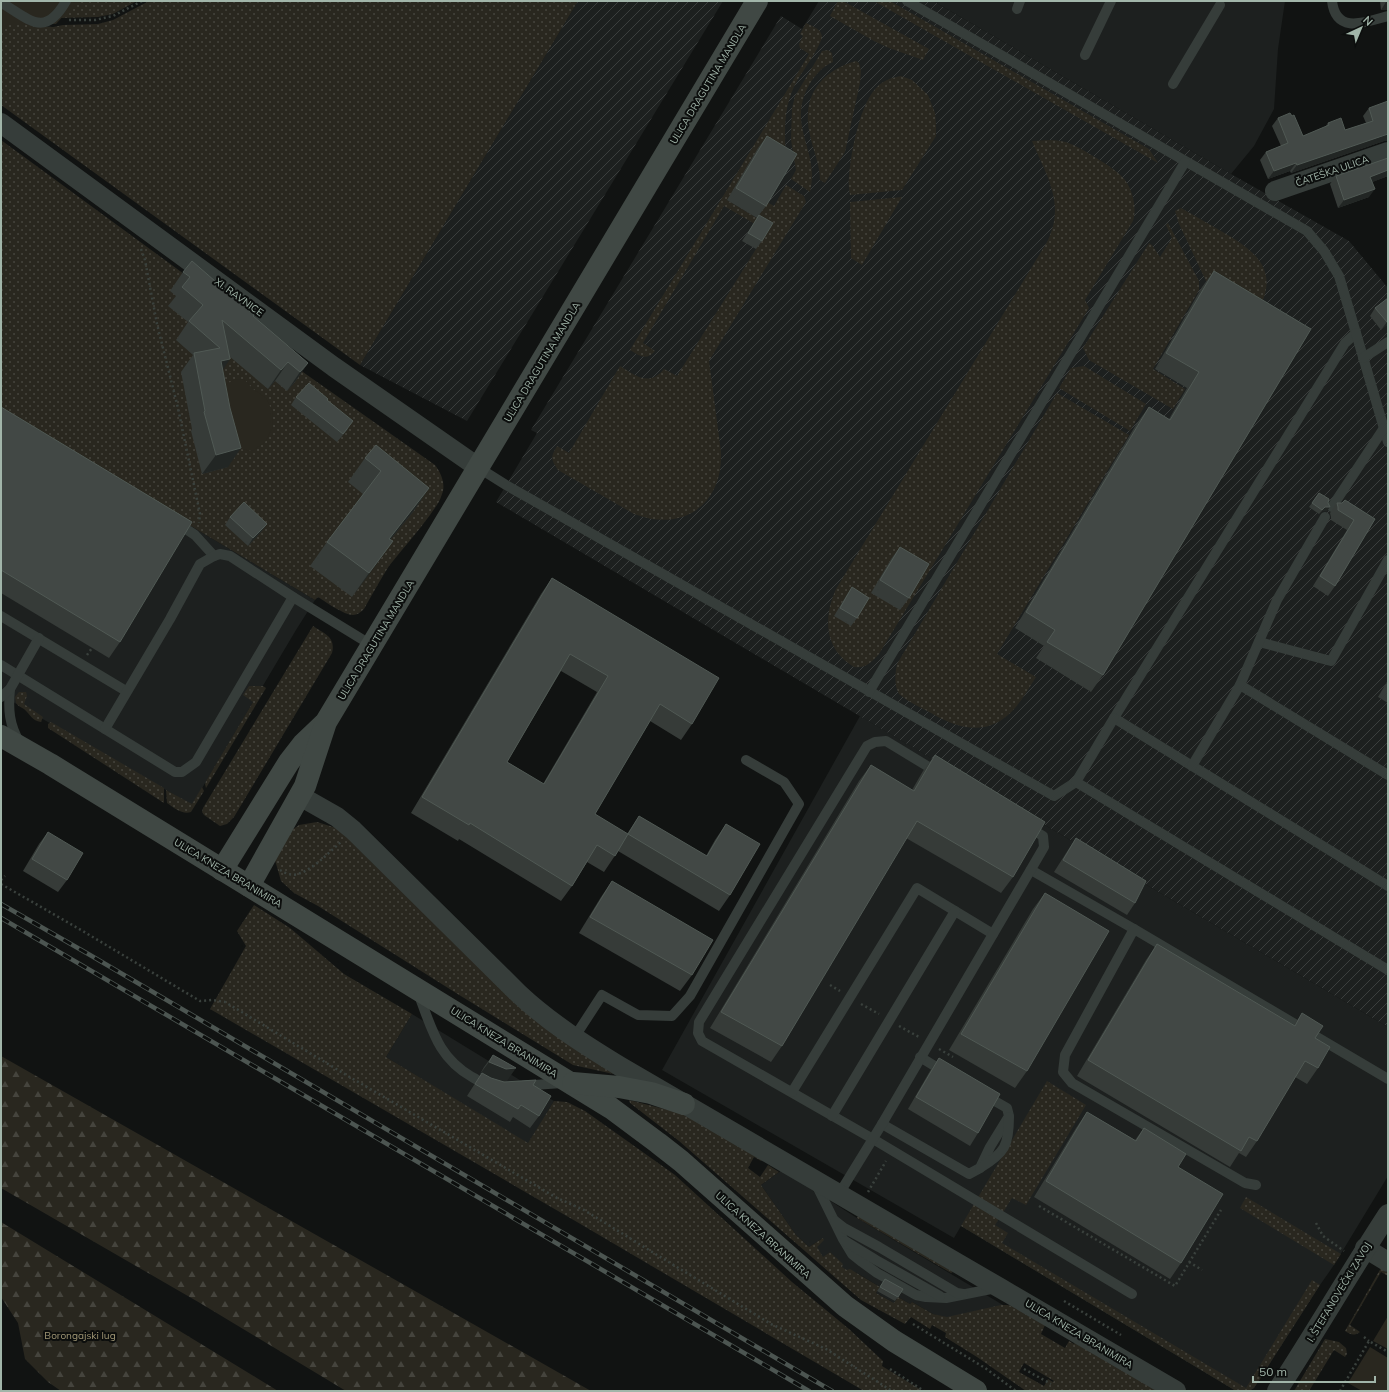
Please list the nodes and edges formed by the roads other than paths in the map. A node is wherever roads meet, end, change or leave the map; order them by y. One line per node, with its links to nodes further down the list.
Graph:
1 (66, 1): 7 (lane)
2 (757, 1): 20 (main road, ULICA DRAGUTINA MANDLA)
3 (907, 1): 13 (lane)
4 (1111, 1): 9 (lane)
5 (1332, 1): 8 (lane)
6 (1218, 2): 10 (lane)
7 (2, 3)
8 (1388, 16)
9 (1085, 55)
10 (1173, 84)
11 (1, 123): 20 (street, XI. RAVNICE)
12 (1388, 152): 14 (street, ČATEŠKA ULICA)
13 (1185, 162): 15 (lane); 36 (lane)
14 (1275, 191)
15 (1356, 333): 17 (lane); 38 (lane)
16 (1388, 342): 17 (lane)
17 (1363, 358): 18 (lane)
18 (1384, 428): 19 (lane); 21 (lane)
19 (1388, 442)
20 (479, 468): 30 (main road, ULICA DRAGUTINA MANDLA); 36 (lane)
21 (1332, 507)
22 (1325, 517): 29 (lane)
23 (170, 519): 24 (lane)
24 (214, 556): 26 (lane); 35 (lane)
25 (1388, 560): 29 (lane)
26 (293, 597): 30 (lane); 40 (lane)
27 (1, 616): 28 (lane)
28 (39, 638): 32 (lane); 35 (lane)
29 (1259, 642): 33 (lane)
30 (373, 646): 39 (main road, ULICA DRAGUTINA MANDLA)
31 (1, 665): 32 (lane)
32 (18, 675): 34 (lane); 40 (lane)
33 (1240, 685): 44 (lane); 45 (lane)
34 (10, 689): 37 (lane); 42 (lane)
35 (126, 691): 40 (lane)
36 (869, 692): 47 (lane)
37 (1, 697)
38 (1114, 718): 44 (lane); 47 (lane)
39 (326, 722): 48 (main road, ULICA DRAGUTINA MANDLA); 50 (main road, ULICA DRAGUTINA MANDLA)
40 (105, 728)
41 (1, 736): 42 (main road, ULICA KNEZA BRANIMIRA)
42 (23, 749): 50 (main road, ULICA KNEZA BRANIMIRA)
43 (746, 760): 59 (lane)
44 (1192, 766): 53 (lane)
45 (1388, 775)
46 (948, 778): 66 (lane)
47 (1076, 782): 57 (lane)
48 (300, 796): 52 (main road, ULICA DRAGUTINA MANDLA); 59 (street, ULICA KNEZA BRANIMIRA)
49 (1022, 823): 51 (lane)
50 (222, 870): 52 (main road, ULICA KNEZA BRANIMIRA)
51 (1031, 870): 55 (lane); 56 (lane)
52 (249, 886): 58 (main road, ULICA KNEZA BRANIMIRA)
53 (1388, 886)
54 (954, 911): 56 (lane); 66 (lane); 69 (lane)
55 (1134, 929): 62 (lane); 73 (lane)
56 (993, 934): 60 (lane)
57 (1388, 970)
58 (415, 988): 63 (main road, ULICA KNEZA BRANIMIRA); 64 (lane)
59 (574, 1038): 68 (street, ULICA KNEZA BRANIMIRA)
60 (920, 1057): 61 (lane); 70 (lane)
61 (954, 1077)
62 (1388, 1079)
63 (570, 1083): 65 (lane); 68 (main road); 82 (main road, ULICA KNEZA BRANIMIRA)
64 (497, 1088)
65 (508, 1088)
66 (792, 1092): 69 (lane)
67 (980, 1093): 70 (lane)
68 (684, 1104): 72 (street, ULICA KNEZA BRANIMIRA)
69 (832, 1116): 71 (lane)
70 (882, 1124): 71 (lane)
71 (873, 1139): 74 (lane); 81 (lane)
72 (814, 1179): 74 (street, ULICA KNEZA BRANIMIRA); 76 (lane)
73 (1256, 1185)
74 (839, 1194): 79 (street, ULICA KNEZA BRANIMIRA)
75 (1388, 1214): 77 (street, I. ŠTEFANOVEČKI ZAVOJ)
76 (834, 1220): 80 (lane); 80 (lane)
77 (1366, 1248): 78 (street); 84 (street, I. ŠTEFANOVEČKI ZAVOJ)
78 (1388, 1262)
79 (1000, 1288): 80 (lane); 83 (street, ULICA KNEZA BRANIMIRA)
80 (963, 1294)
81 (1132, 1294)
82 (976, 1391)
83 (1176, 1391)
84 (1277, 1391)

